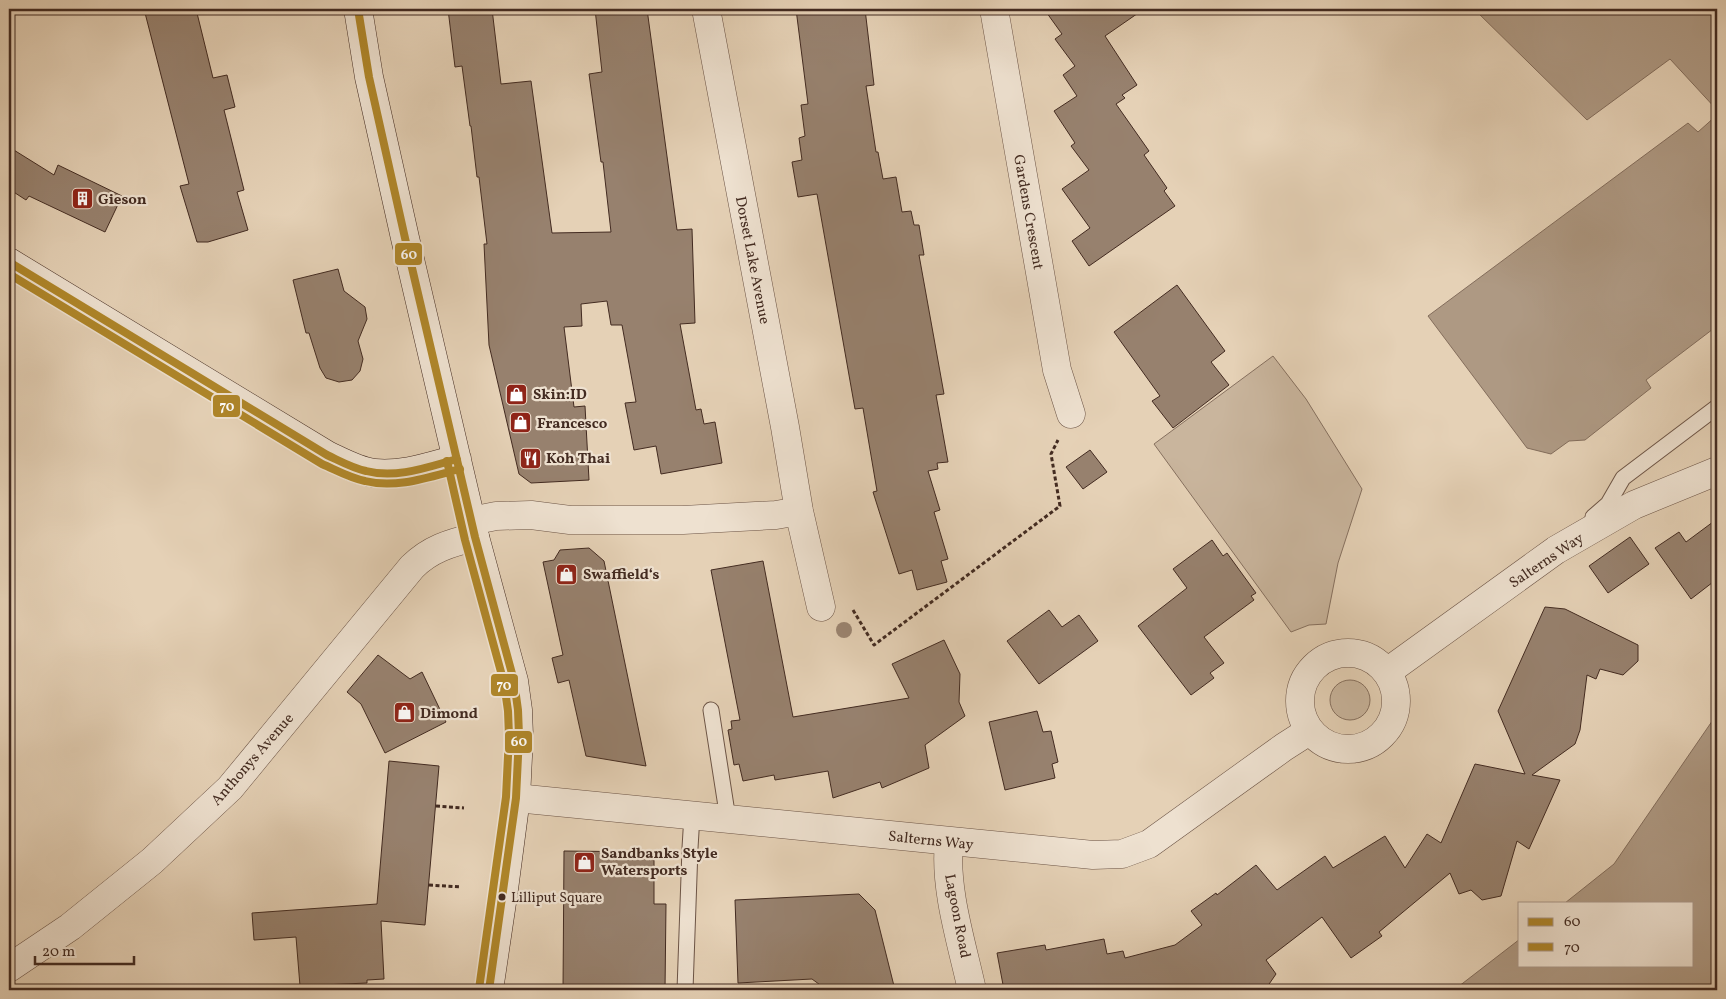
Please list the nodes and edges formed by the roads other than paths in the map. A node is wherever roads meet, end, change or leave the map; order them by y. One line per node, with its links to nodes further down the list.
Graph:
1 (358, 9): 7 (street)
2 (706, 9): 9 (street, Dorset Lake Avenue)
3 (994, 9): 6 (street, Gardens Crescent)
4 (9, 262): 7 (street)
5 (1717, 407): 11 (lane)
6 (1071, 414)
7 (458, 459): 10 (street)
8 (1717, 471): 11 (street, Salterns Way)
9 (799, 511): 10 (street); 12 (street, Dorset Lake Avenue)
10 (473, 529): 16 (street); 20 (street, Anthonys Avenue)
11 (1556, 550): 13 (street, Salterns Way)
12 (821, 606)
13 (1387, 672): 15 (street); 15 (street)
14 (711, 710): 18 (lane)
15 (1309, 731): 19 (street, Salterns Way)
16 (516, 798): 17 (street, Salterns Way); 21 (street)
17 (692, 815): 18 (street, Salterns Way); 22 (lane)
18 (728, 819): 19 (street, Salterns Way)
19 (949, 842): 23 (street, Lagoon Road)
20 (9, 968)
21 (489, 990)
22 (686, 990)
23 (972, 990)

